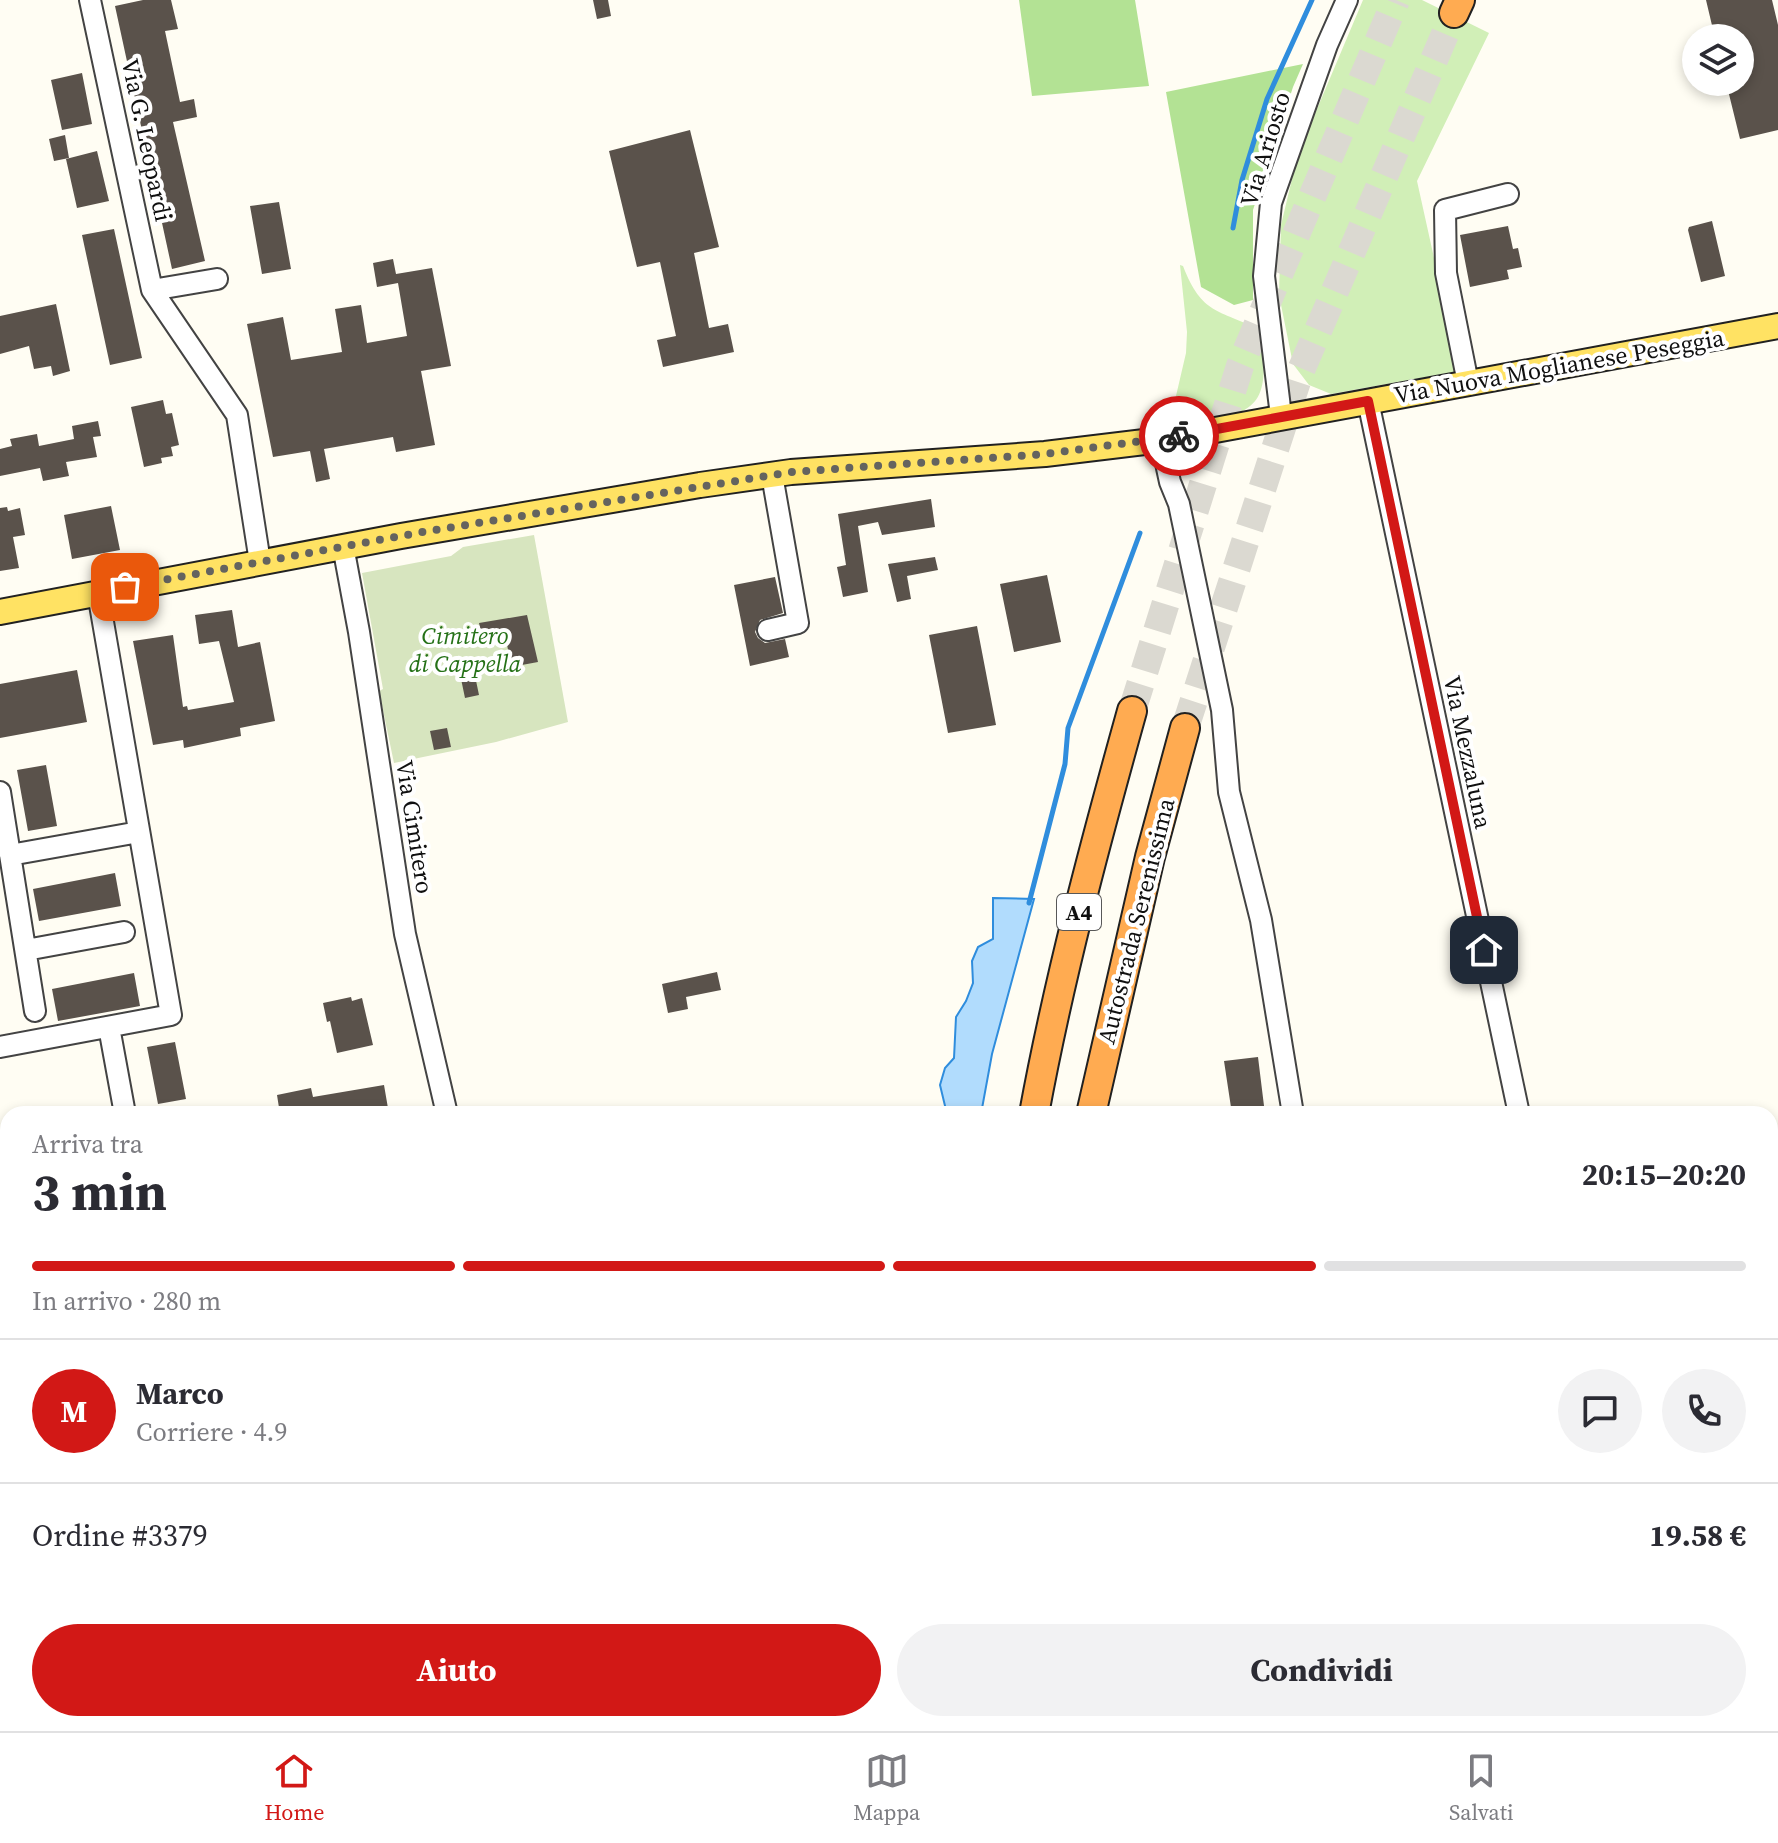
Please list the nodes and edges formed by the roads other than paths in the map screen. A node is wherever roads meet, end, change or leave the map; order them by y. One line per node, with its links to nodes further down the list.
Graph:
1 (90, 0): 5 (street, Via G. Leopardi)
2 (1347, 0): 9 (street, Via Ariosto)
3 (1508, 194): 7 (street)
4 (217, 279): 5 (street)
5 (152, 290): 13 (street, Via G. Leopardi)
6 (1778, 326): 7 (main road, Via Nuova Moglianese Peseggia)
7 (1468, 383): 8 (main road, Via Nuova Moglianese Peseggia)
8 (1368, 401): 9 (main road, Via Nuova Moglianese Peseggia); 32 (street, Via Mezzaluna)
9 (1281, 416): 10 (main road, Via Nuova Moglianese Peseggia)
10 (1161, 440): 11 (main road, Via Nuova Moglianese Peseggia); 31 (street)
11 (772, 475): 12 (main road, Via Nuova Moglianese Peseggia); 16 (street)
12 (343, 546): 13 (main road, Via Nuova Moglianese Peseggia); 28 (street, Via Cimitero)
13 (260, 562): 14 (main road, Via Nuova Moglianese Peseggia)
14 (98, 593): 15 (main road, Via Nuova Moglianese Peseggia); 20 (street)
15 (0, 612)
16 (768, 630)
17 (1132, 711): 29 (highway, A4)
18 (1185, 728): 30 (highway, Autostrada Serenissima / A4)
19 (0, 792): 21 (street)
20 (139, 832): 21 (street); 25 (street)
21 (10, 855): 23 (street)
22 (124, 932): 23 (street)
23 (26, 950): 24 (street)
24 (35, 1011)
25 (109, 1027): 26 (street); 27 (street)
26 (0, 1047)
27 (124, 1106)
28 (445, 1106)
29 (1035, 1106)
30 (1093, 1106)
31 (1292, 1106)
32 (1517, 1106)

